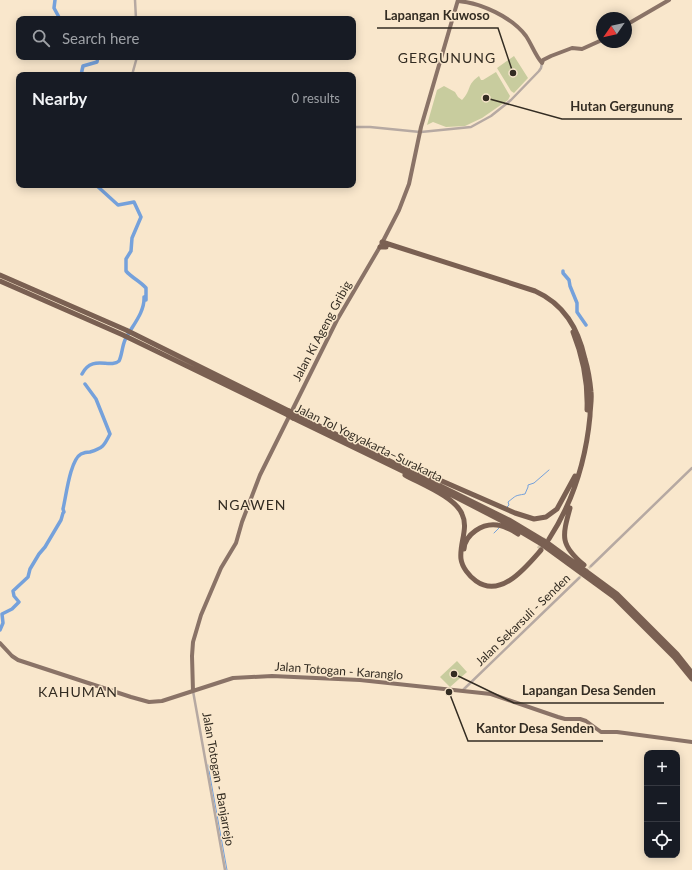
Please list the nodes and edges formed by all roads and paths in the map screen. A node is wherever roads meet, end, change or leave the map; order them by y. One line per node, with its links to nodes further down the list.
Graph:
1 (135, 0): 4 (street)
2 (457, 0): 8 (main road); 11 (main road, Jalan Ki Ageng Gribig)
3 (670, 0): 5 (main road)
4 (136, 16)
5 (632, 22)
6 (596, 43): 8 (main road)
7 (136, 60): 9 (street)
8 (542, 63): 11 (street)
9 (133, 72)
10 (356, 128): 11 (street)
11 (421, 132): 12 (main road, Jalan Ki Ageng Gribig)
12 (384, 244): 20 (highway); 31 (main road, Jalan Ki Ageng Gribig)
13 (0, 275): 15 (highway, Jalan Tol Yogyakarta–Surakarta)
14 (0, 281): 15 (highway, Jalan Tol Yogyakarta–Surakarta)
15 (125, 332): 16 (highway, Jalan Tol Yogyakarta–Surakarta, bridge)
16 (294, 416): 17 (highway, Jalan Tol Yogyakarta–Surakarta); 18 (highway, Jalan Tol Yogyakarta–Surakarta)
17 (334, 437): 24 (highway, Jalan Tol Yogyakarta–Surakarta); 24 (highway)
18 (362, 446): 20 (highway); 25 (highway, Jalan Tol Yogyakarta–Surakarta)
19 (692, 468): 22 (street)
20 (577, 476): 21 (highway); 25 (highway)
21 (548, 538)
22 (591, 566)
23 (579, 578): 32 (street, Jalan Sekarsuli - Senden)
24 (592, 580): 26 (highway, Jalan Tol Yogyakarta–Surakarta)
25 (617, 594): 26 (highway, Jalan Tol Yogyakarta–Surakarta)
26 (645, 624): 27 (highway, Jalan Tol Yogyakarta–Surakarta)
27 (654, 633): 29 (highway, Jalan Tol Yogyakarta–Surakarta); 30 (highway, Jalan Tol Yogyakarta–Surakarta)
28 (1, 644): 31 (main road, Jalan Totogan - Karanglo)
29 (692, 673)
30 (692, 679)
31 (193, 690): 32 (main road, Jalan Totogan - Karanglo); 34 (street, Jalan Totogan - Banjarrejo)
32 (462, 691): 33 (main road, Jalan Totogan - Karanglo)
33 (692, 742)
34 (225, 870)

